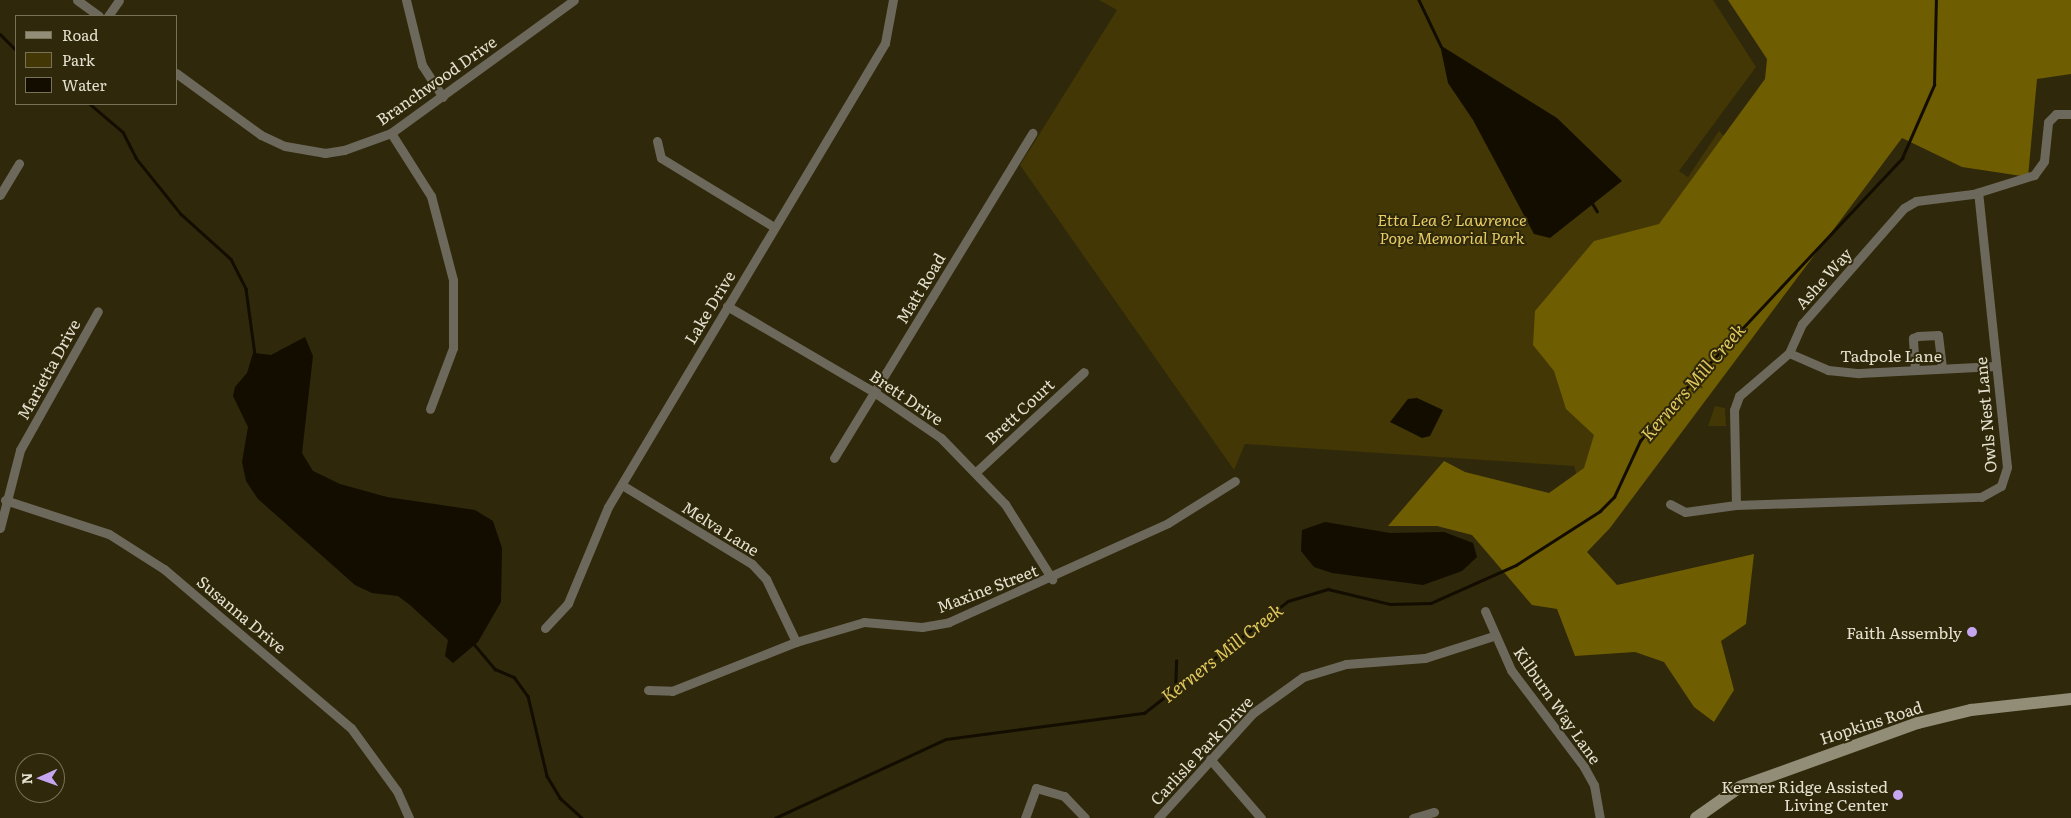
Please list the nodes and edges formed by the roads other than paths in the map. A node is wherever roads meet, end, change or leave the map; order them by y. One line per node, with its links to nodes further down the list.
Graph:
1 (77, 0): 6 (street)
2 (119, 0): 7 (street)
3 (406, 0): 9 (street)
4 (574, 0): 9 (street, Branchwood Drive)
5 (893, 0): 17 (street, Lake Drive)
6 (98, 15)
7 (109, 15)
8 (178, 74): 11 (street, Branchwood Drive)
9 (443, 97): 11 (street, Branchwood Drive)
10 (2071, 114): 15 (street, Ashe Way)
11 (390, 133): 26 (street)
12 (1032, 133): 25 (street, Matt Road)
13 (657, 141): 17 (street)
14 (19, 163): 16 (street)
15 (1978, 193): 20 (street, Ashe Way); 21 (street, Owls Nest Lane)
16 (0, 195)
17 (774, 227): 18 (street, Lake Drive)
18 (727, 306): 25 (street, Brett Drive); 30 (street, Lake Drive)
19 (98, 311): 31 (street, Marietta Drive)
20 (1788, 353): 23 (street, Tadpole Lane); 33 (street, Ashe Way)
21 (1996, 366): 22 (street, Tadpole Lane); 33 (street, Owls Nest Lane)
22 (1942, 368): 23 (street, Tadpole Lane); 23 (street)
23 (1915, 369)
24 (1084, 372): 28 (street, Brett Court)
25 (874, 392): 27 (street, Matt Road); 28 (street, Brett Drive)
26 (430, 409)
27 (834, 458)
28 (976, 472): 35 (street, Brett Drive)
29 (1235, 481): 35 (street, Maxine Street)
30 (622, 485): 37 (street, Lake Drive); 39 (street, Melva Lane)
31 (5, 500): 34 (street, Marietta Drive); 44 (street, Susanna Drive)
32 (1670, 504): 33 (street)
33 (1736, 506)
34 (0, 528)
35 (1052, 579): 39 (street, Maxine Street)
36 (1485, 611): 38 (street, Kilburn Way Lane)
37 (545, 628)
38 (1493, 636): 42 (street, Carlisle Park Drive); 50 (street, Kilburn Way Lane)
39 (796, 642): 40 (street, Maxine Street)
40 (648, 690)
41 (2071, 699): 51 (main road, Hopkins Road)
42 (1210, 759): 47 (street, Carlisle Park Drive); 48 (street)
43 (1434, 812): 49 (street)
44 (408, 818)
45 (1026, 818): 46 (street)
46 (1085, 818)
47 (1158, 818)
48 (1261, 818)
49 (1413, 818)
50 (1600, 818)
51 (1696, 818)

